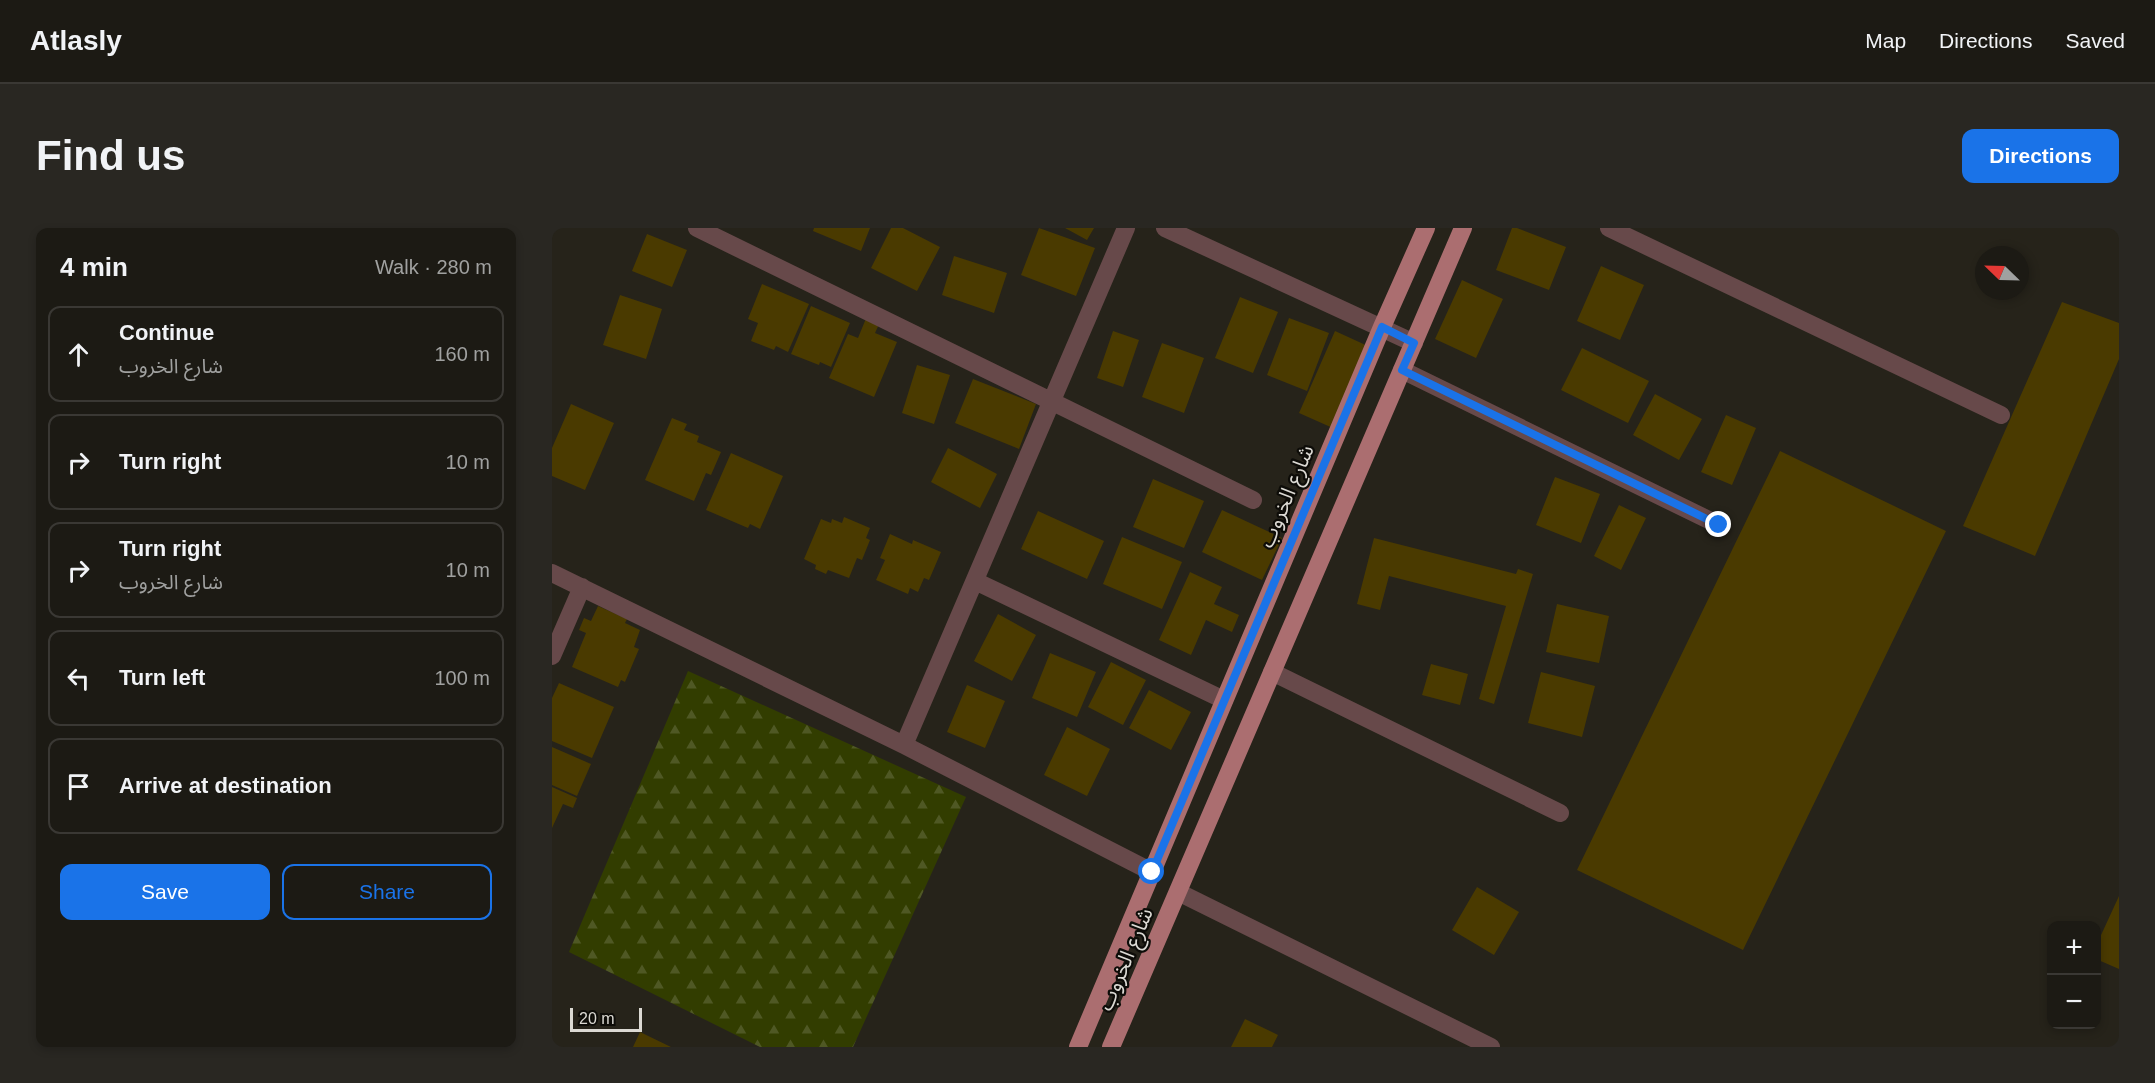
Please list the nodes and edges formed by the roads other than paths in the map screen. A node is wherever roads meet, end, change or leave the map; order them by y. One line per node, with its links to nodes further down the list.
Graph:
1 (697, 228): 10 (street)
2 (1126, 228): 10 (street)
3 (1166, 228): 7 (street)
4 (1426, 228): 7 (main road, شارع الخروب)
5 (1463, 228): 8 (main road, شارع الخروب)
6 (1609, 228): 11 (street)
7 (1382, 327): 8 (street); 19 (main road, شارع الخروب)
8 (1414, 343): 9 (main road, شارع الخروب)
9 (1402, 370): 13 (street); 18 (main road, شارع الخروب)
10 (1052, 402): 12 (street); 15 (street)
11 (2001, 415)
12 (1253, 500)
13 (1719, 525)
14 (552, 573): 16 (street)
15 (975, 581): 19 (street); 20 (street)
16 (582, 587): 17 (street); 20 (street)
17 (552, 656)
18 (1272, 672): 21 (street); 23 (main road, شارع الخروب)
19 (1224, 700): 22 (main road, شارع الخروب)
20 (904, 745): 22 (street)
21 (1560, 813)
22 (1152, 872): 25 (main road, شارع الخروب)
23 (1178, 892): 24 (main road, شارع الخروب); 26 (street)
24 (1114, 1046)
25 (1078, 1047)
26 (1491, 1047)

